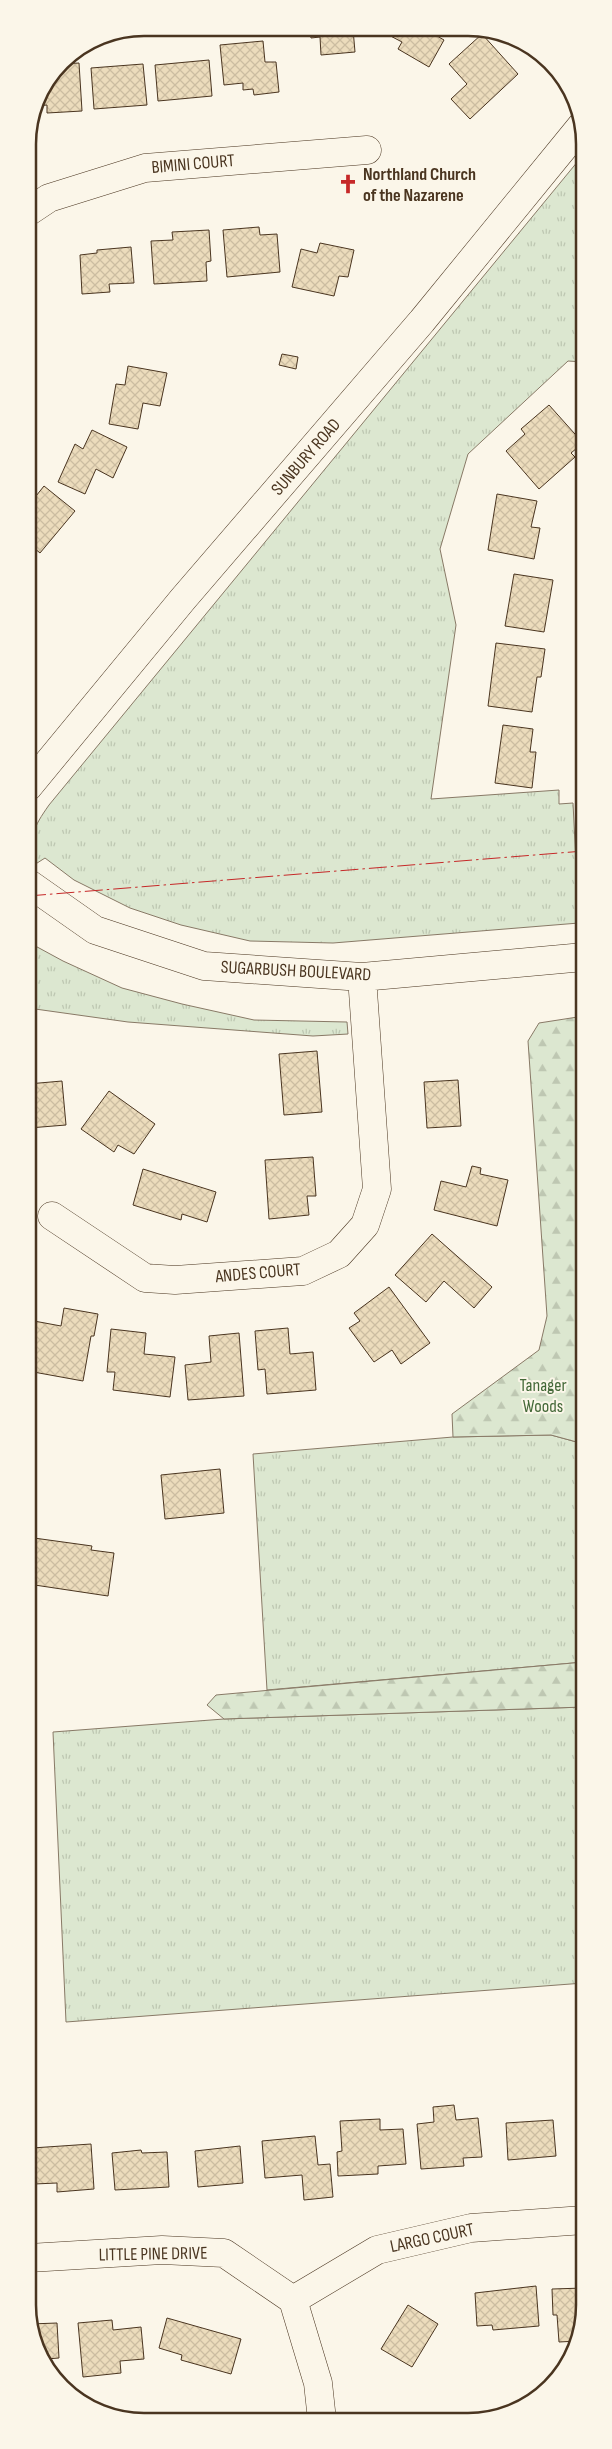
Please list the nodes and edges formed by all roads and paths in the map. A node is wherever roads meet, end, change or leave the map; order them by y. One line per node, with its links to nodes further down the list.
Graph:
1 (575, 133): 4 (street, SUNBURY ROAD)
2 (367, 150): 3 (street, BIMINI COURT)
3 (36, 207)
4 (36, 777)
5 (36, 889): 7 (street, SUGARBUSH BOULEVARD)
6 (576, 958): 7 (street, SUGARBUSH BOULEVARD)
7 (362, 977): 8 (street, ANDES COURT)
8 (52, 1216)
9 (576, 2221): 11 (street, LARGO COURT)
10 (36, 2258): 11 (street, LITTLE PINE DRIVE)
11 (293, 2300): 12 (street)
12 (321, 2413)

